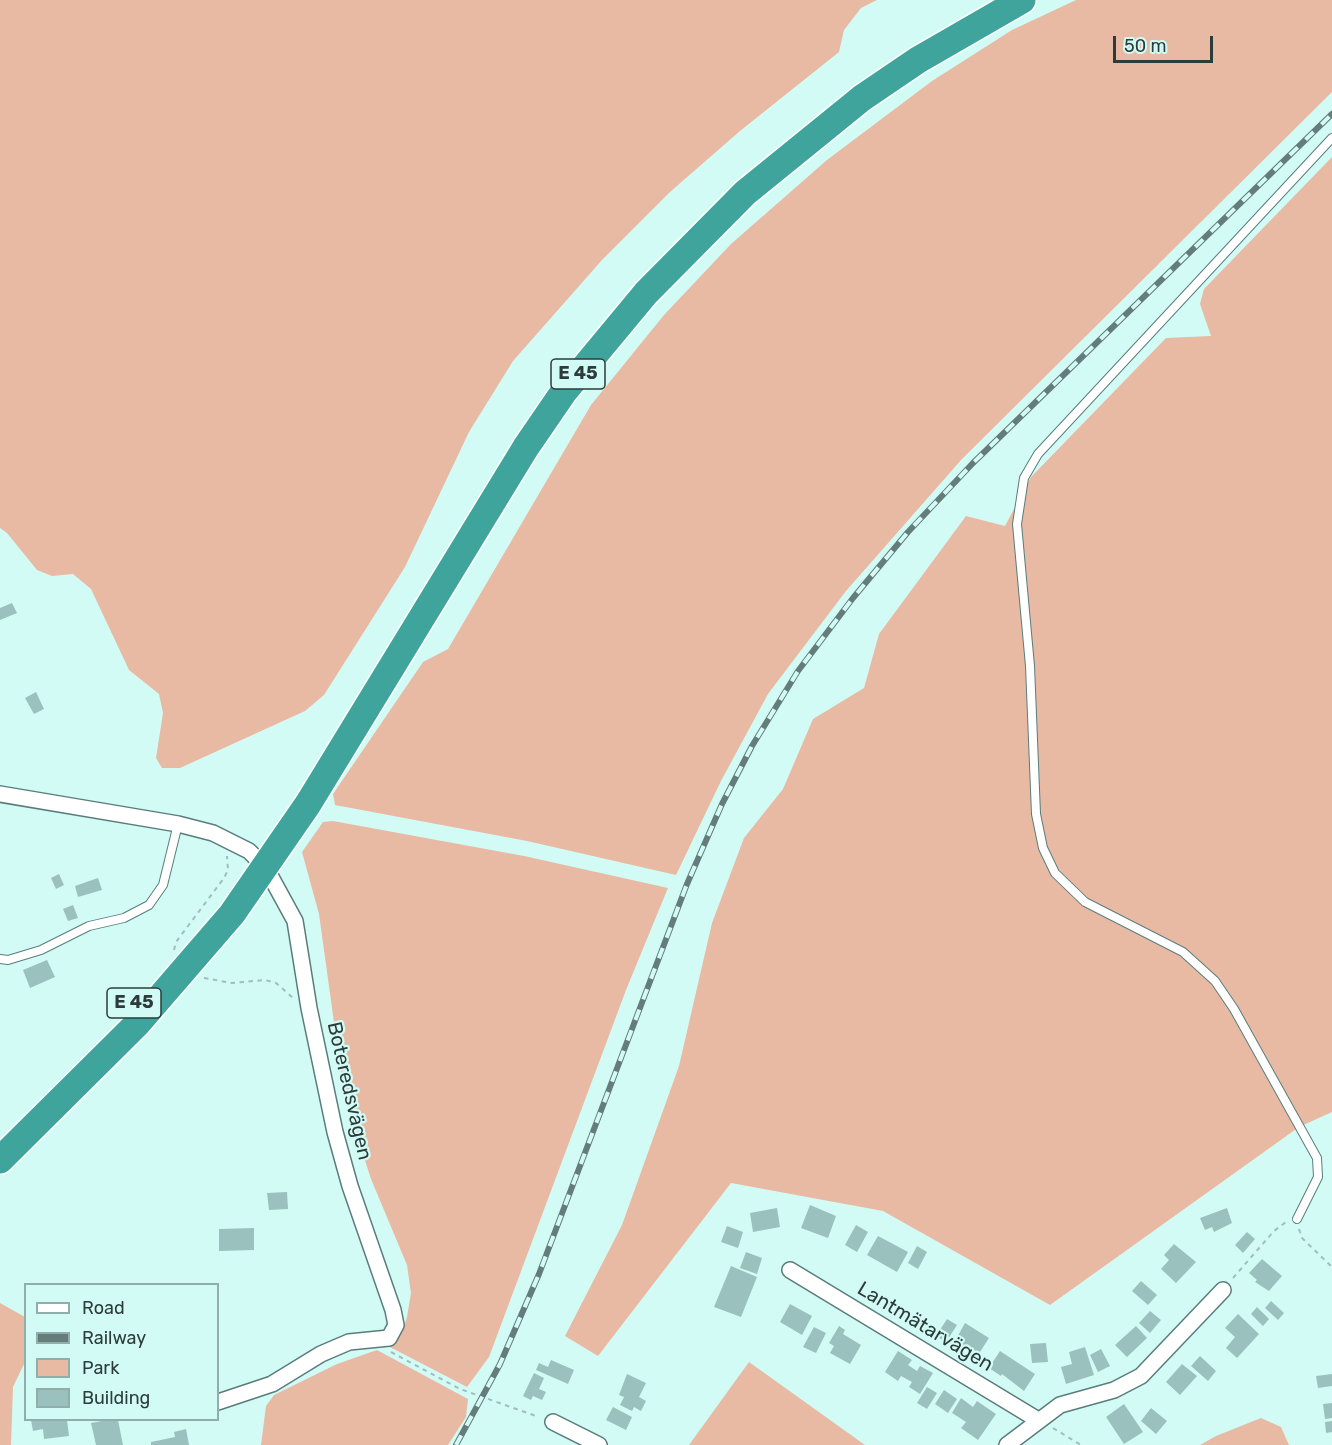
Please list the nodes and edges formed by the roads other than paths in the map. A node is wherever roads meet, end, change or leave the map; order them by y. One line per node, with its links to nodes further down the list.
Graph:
1 (992, 0): 6 (highway, E 45)
2 (1022, 0): 6 (highway, E 45)
3 (1332, 138): 10 (lane)
4 (0, 794): 5 (street)
5 (178, 824): 6 (street); 7 (lane)
6 (260, 862): 8 (highway, E 45); 9 (highway, E 45); 13 (street, Boteredsvägen)
7 (0, 959)
8 (0, 1139)
9 (0, 1160)
10 (1297, 1219)
11 (790, 1269): 14 (street, Lantmätarvägen)
12 (1223, 1290): 14 (street)
13 (219, 1402)
14 (1038, 1420): 17 (street)
15 (553, 1422): 16 (street)
16 (599, 1445)
17 (1007, 1445)

